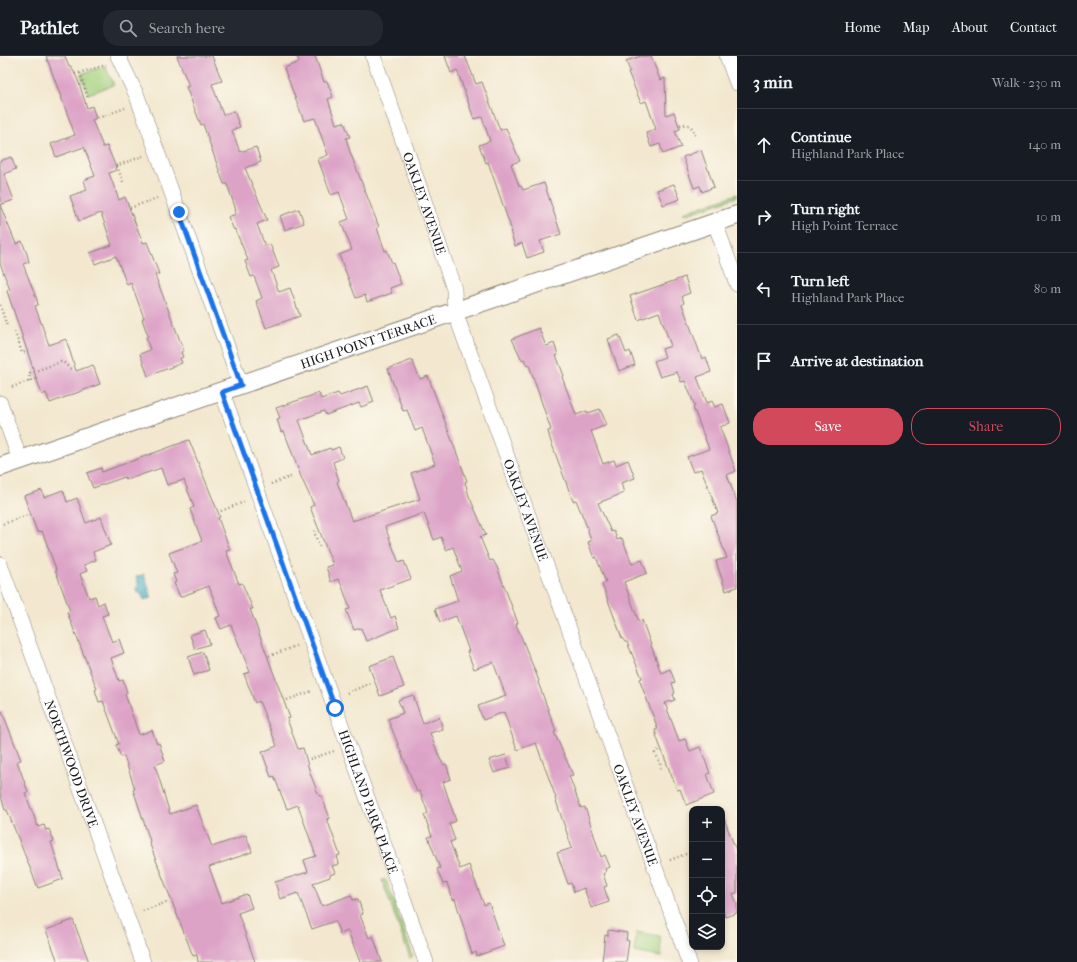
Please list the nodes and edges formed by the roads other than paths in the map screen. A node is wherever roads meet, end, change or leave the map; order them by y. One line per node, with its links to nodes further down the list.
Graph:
1 (373, 56): 8 (street, OAKLEY AVENUE)
2 (727, 56): 4 (street)
3 (112, 60): 9 (street)
4 (737, 83)
5 (737, 215): 6 (street, HIGH POINT TERRACE)
6 (714, 223): 7 (street); 8 (street, HIGH POINT TERRACE)
7 (737, 284)
8 (455, 312): 9 (street, HIGH POINT TERRACE); 17 (street, OAKLEY AVENUE)
9 (241, 385): 10 (street, HIGH POINT TERRACE)
10 (222, 392): 12 (street, HIGH POINT TERRACE); 16 (street, HIGHLAND PARK PLACE)
11 (0, 403): 12 (street)
12 (20, 460): 13 (street, HIGH POINT TERRACE)
13 (0, 467)
14 (0, 564): 15 (street, NORTHWOOD DRIVE)
15 (143, 962)
16 (426, 962)
17 (689, 962)

